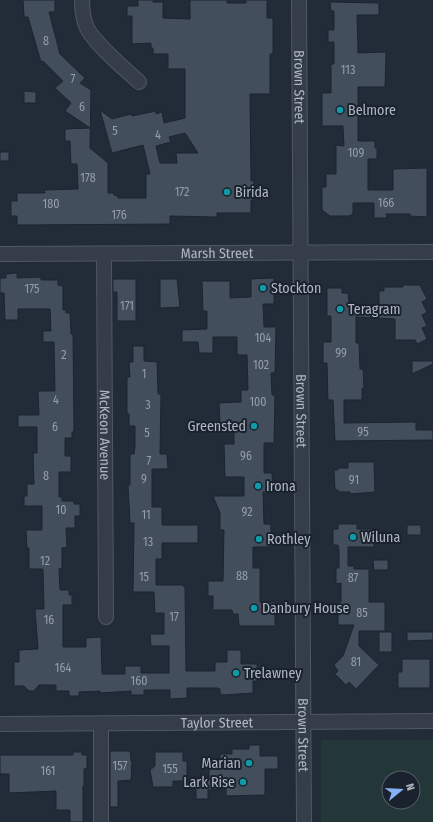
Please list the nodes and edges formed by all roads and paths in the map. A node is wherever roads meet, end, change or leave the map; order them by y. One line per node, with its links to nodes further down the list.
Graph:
1 (82, 0): 3 (street)
2 (299, 0): 7 (street, Brown Street)
3 (139, 82)
4 (433, 252): 7 (street, Marsh Street)
5 (0, 254): 6 (street, Marsh Street)
6 (104, 254): 7 (street, Marsh Street); 8 (street, McKeon Avenue)
7 (300, 254): 10 (street, Brown Street)
8 (106, 617)
9 (433, 721): 10 (street, Taylor Street)
10 (303, 722): 12 (street, Taylor Street); 14 (street, Brown Street)
11 (0, 724): 12 (street, Taylor Street)
12 (101, 724): 13 (street)
13 (101, 822)
14 (304, 822)

